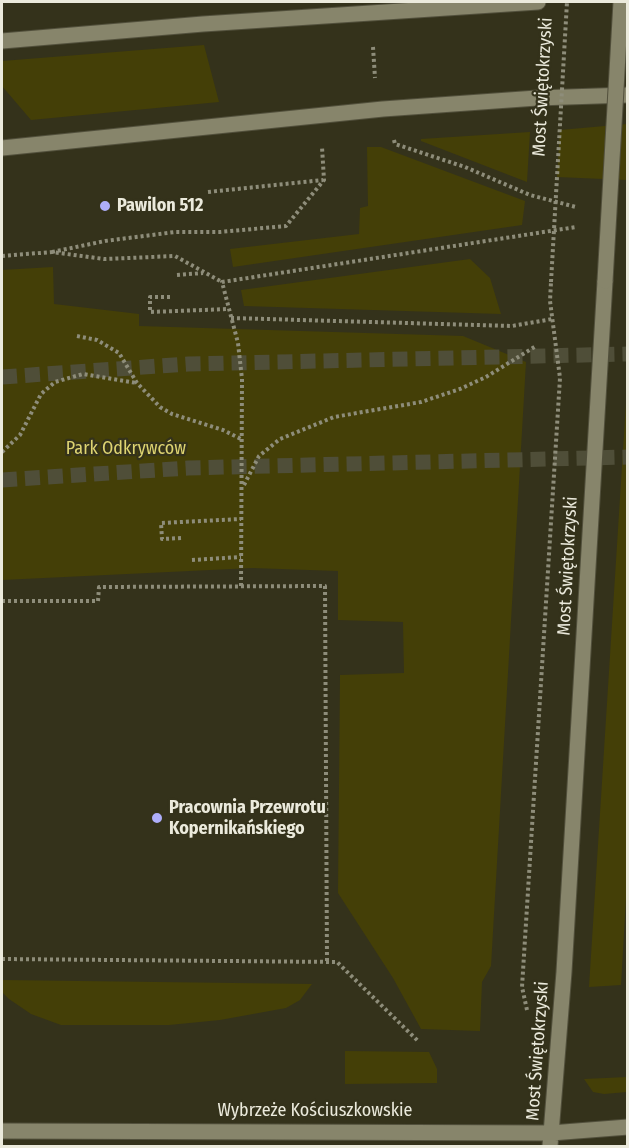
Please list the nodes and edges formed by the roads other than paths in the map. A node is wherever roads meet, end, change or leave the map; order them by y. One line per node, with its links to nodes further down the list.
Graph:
1 (538, 2): 3 (street)
2 (621, 2): 8 (street, Most Świętokrzyski, bridge)
3 (2, 41)
4 (627, 95): 5 (street)
5 (2, 148)
6 (627, 1127): 8 (street, Wybrzeże Kościuszkowskie)
7 (2, 1131): 8 (street, Wybrzeże Kościuszkowskie)
8 (551, 1140)

